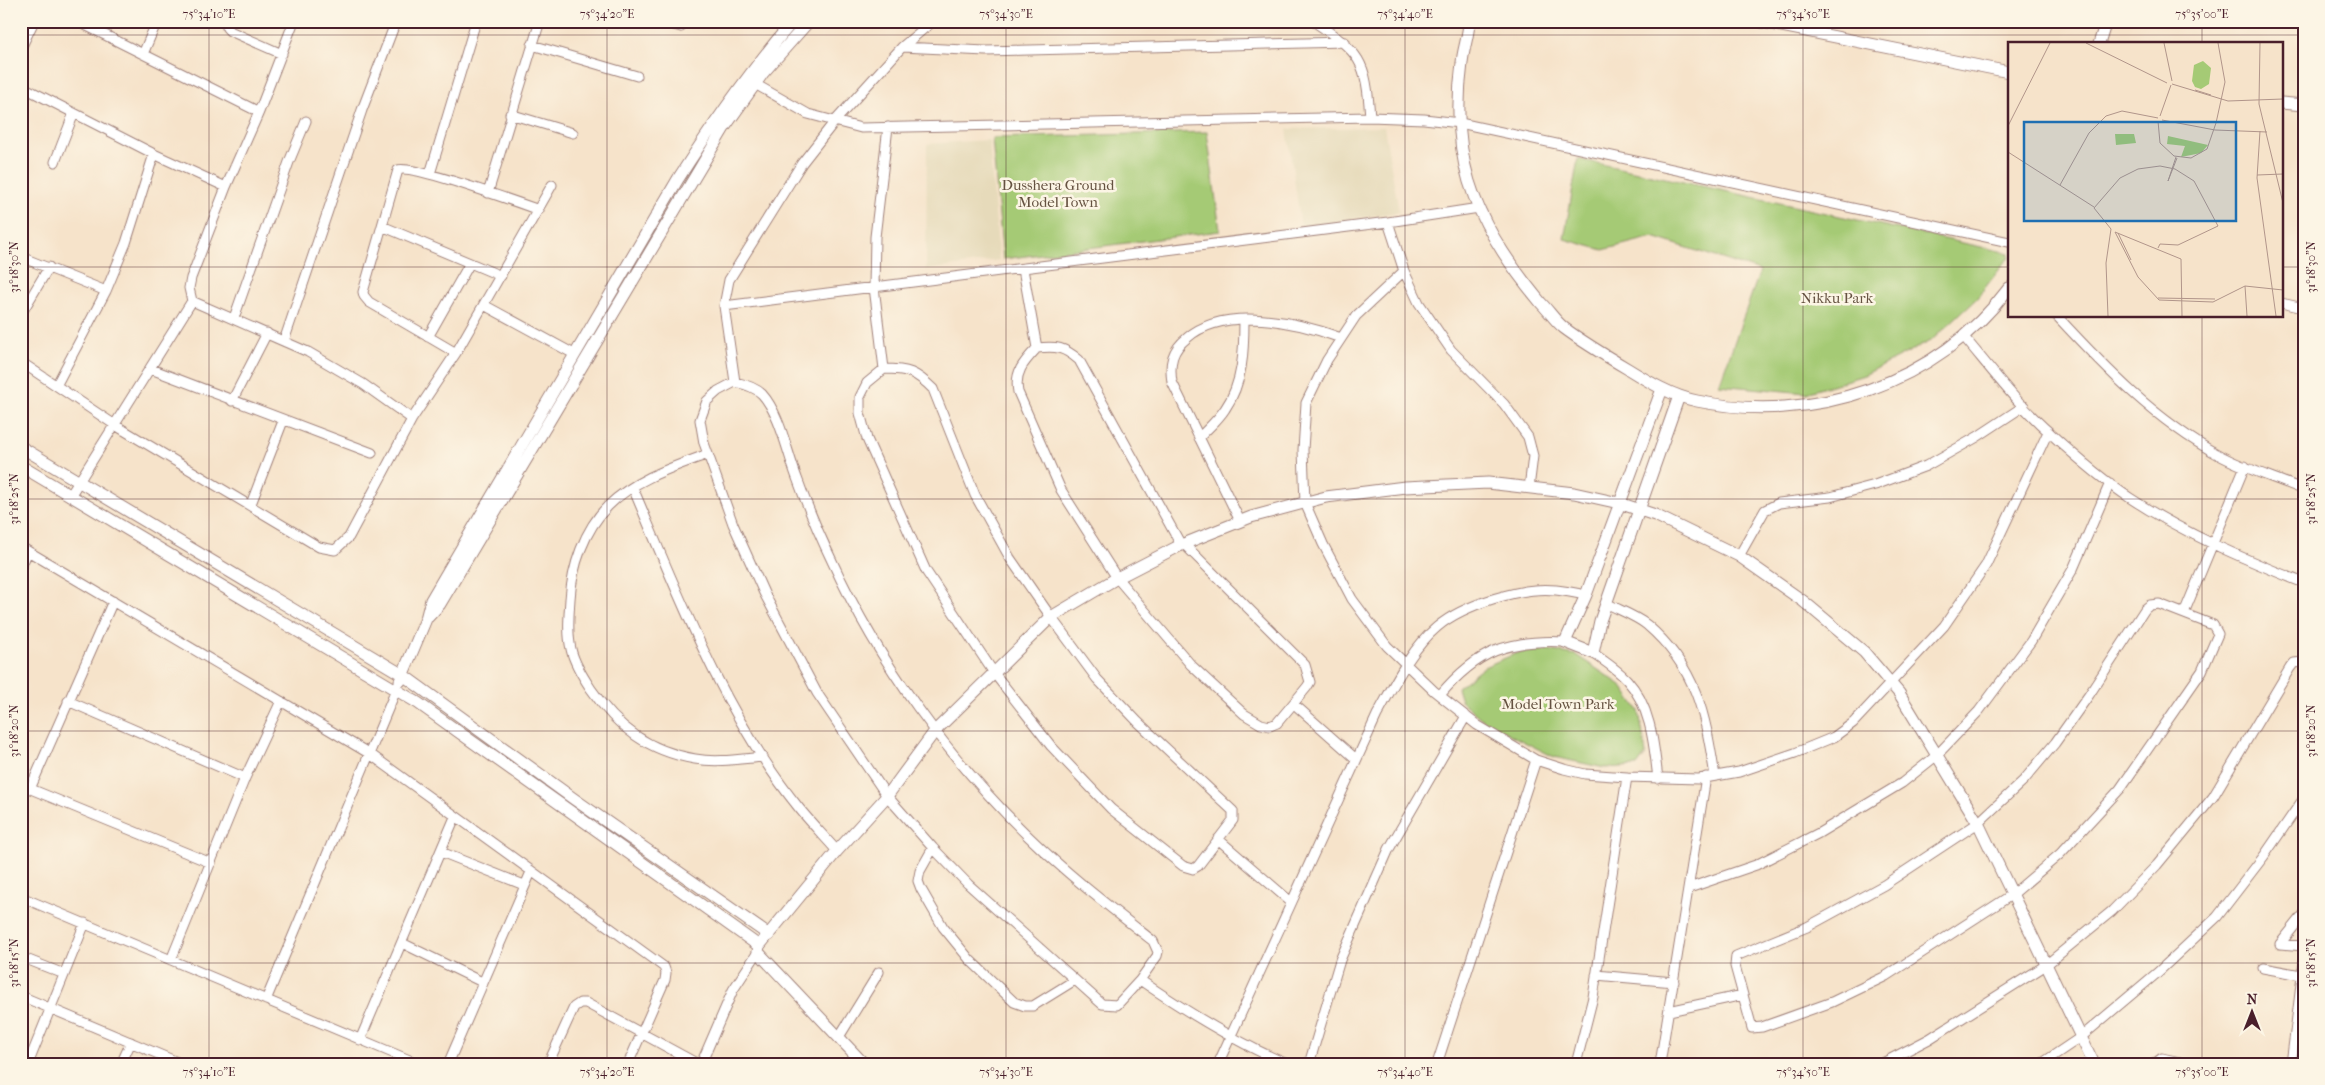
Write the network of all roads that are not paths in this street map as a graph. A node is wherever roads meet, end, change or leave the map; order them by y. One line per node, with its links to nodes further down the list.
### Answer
1 (34, 21): 22 (street)
2 (77, 21): 23 (street)
3 (157, 21): 23 (street)
4 (228, 21): 24 (street)
5 (294, 21): 24 (street)
6 (396, 21): 73 (street)
7 (476, 21): 42 (street)
8 (540, 21): 20 (street)
9 (660, 21): 17 (street)
10 (793, 21): 76 (street)
11 (809, 21): 27 (street)
12 (933, 21): 21 (street)
13 (1313, 21): 18 (street)
14 (1756, 21): 25 (street)
15 (2106, 21): 19 (street)
16 (1471, 24): 37 (street)
17 (681, 27)
18 (1345, 42): 21 (street); 34 (street)
19 (2100, 42)
20 (532, 45): 26 (street); 33 (street)
21 (902, 47): 36 (street)
22 (21, 48)
23 (143, 54): 31 (street)
24 (282, 54): 31 (street)
25 (2008, 72)
26 (637, 76)
27 (755, 84): 36 (street); 119 (street)
28 (21, 86): 32 (street)
29 (2282, 103): 30 (street)
30 (2304, 104)
31 (259, 112): 44 (street)
32 (74, 113): 40 (street); 41 (street)
33 (510, 114): 39 (street); 45 (street)
34 (1370, 117): 37 (street); 38 (street)
35 (306, 121): 66 (street)
36 (835, 121): 38 (street); 63 (street)
37 (1460, 123): 46 (street); 50 (street)
38 (888, 127): 57 (street)
39 (573, 134)
40 (154, 154): 44 (street); 59 (street)
41 (55, 162)
42 (430, 174): 45 (street); 49 (street)
43 (552, 185): 47 (street)
44 (226, 187): 60 (street)
45 (488, 193): 47 (street)
46 (1479, 208): 48 (street); 82 (street)
47 (539, 210): 56 (street)
48 (1388, 222): 54 (street); 55 (street)
49 (382, 226): 52 (street); 70 (street)
50 (2008, 242)
51 (21, 257): 53 (street)
52 (470, 263): 56 (street); 70 (street)
53 (49, 267): 59 (street); 65 (street)
54 (1023, 269): 57 (street); 74 (street)
55 (1404, 271): 72 (street); 99 (street)
56 (501, 276): 62 (street)
57 (874, 287): 63 (street); 79 (street)
58 (2008, 289): 71 (street)
59 (106, 291): 81 (street)
60 (192, 301): 66 (street); 78 (street)
61 (2282, 303): 64 (street)
62 (484, 306): 75 (street); 76 (street)
63 (724, 306): 80 (street)
64 (2304, 308)
65 (21, 314)
66 (234, 318): 69 (street)
67 (2059, 318): 95 (street)
68 (1244, 320): 72 (street); 90 (street); 90 (street)
69 (267, 333): 73 (street); 84 (street)
70 (428, 336): 75 (street)
71 (1964, 337): 83 (street); 85 (street)
72 (1341, 338): 102 (street)
73 (284, 341): 86 (street)
74 (1037, 348): 108 (street); 112 (street)
75 (456, 353): 86 (street)
76 (574, 354): 119 (street)
77 (21, 362): 81 (street)
78 (151, 369): 84 (street); 88 (street)
79 (884, 369): 118 (street); 124 (street)
80 (735, 382): 93 (street); 133 (street)
81 (57, 384): 88 (street)
82 (1662, 389): 83 (street); 103 (street)
83 (1679, 396): 105 (street)
84 (232, 401): 87 (street)
85 (2024, 406): 89 (street); 110 (street)
86 (412, 419): 104 (street)
87 (283, 421): 92 (street); 104 (street)
88 (115, 425): 96 (street); 104 (street)
89 (2048, 432): 97 (street); 126 (street)
90 (1199, 438): 106 (street)
91 (21, 447): 96 (street)
92 (372, 453)
93 (708, 454): 98 (street); 145 (street)
94 (21, 466): 101 (street)
95 (2245, 466): 100 (street); 107 (street)
96 (79, 481): 101 (street); 125 (street)
97 (2110, 483): 107 (street); 135 (street)
98 (633, 488): 136 (street); 136 (street)
99 (1528, 488): 102 (street); 103 (street)
100 (2304, 490)
101 (70, 496): 127 (street)
102 (1305, 503): 106 (street); 123 (street)
103 (1619, 503): 105 (street); 114 (street)
104 (250, 504)
105 (1639, 510): 110 (street); 116 (street)
106 (1240, 522): 108 (street)
107 (2214, 544): 113 (street); 117 (street)
108 (1183, 545): 112 (street); 131 (street)
109 (25, 549): 111 (street); 115 (street)
110 (1738, 556): 126 (street)
111 (21, 568)
112 (1117, 578): 118 (street); 131 (street)
113 (2304, 582)
114 (1586, 595): 120 (street); 123 (street)
115 (113, 601): 129 (street); 130 (street)
116 (1606, 603): 121 (street); 139 (street)
117 (2184, 613): 148 (street); 157 (street)
118 (1051, 617): 124 (street); 149 (street)
119 (426, 619): 125 (street)
120 (1565, 642): 121 (street); 128 (street)
121 (1593, 653): 143 (street)
122 (2304, 662): 169 (street)
123 (1406, 664): 128 (street); 137 (street)
124 (994, 673): 133 (street); 149 (street)
125 (403, 675): 127 (street); 162 (street)
126 (1891, 684): 135 (street); 139 (street)
127 (396, 690): 134 (street); 165 (street)
128 (1440, 695): 132 (street)
129 (281, 701): 134 (street); 142 (street)
130 (68, 702): 142 (street); 144 (street)
131 (1294, 704): 137 (street)
132 (1466, 716): 138 (street); 203 (street)
133 (935, 731): 145 (street); 176 (street)
134 (370, 754): 147 (street); 181 (street)
135 (1936, 756): 148 (street); 156 (street)
136 (763, 757): 151 (street)
137 (1356, 760): 159 (street)
138 (1536, 760): 140 (street); 204 (street)
139 (1715, 776): 141 (street)
140 (1627, 777): 143 (street); 173 (street)
141 (1706, 777): 143 (street); 156 (street)
142 (245, 778): 153 (street)
143 (1658, 779)
144 (26, 787): 153 (street)
145 (887, 796): 150 (street); 151 (street)
146 (2304, 798): 187 (street)
147 (455, 817): 152 (street); 154 (street)
148 (1978, 823): 157 (street); 179 (street)
149 (1218, 839): 159 (street)
150 (933, 848): 175 (street); 175 (street)
151 (837, 851): 162 (street)
152 (440, 852): 155 (street); 163 (street)
153 (211, 863): 167 (street)
154 (531, 872): 155 (street); 184 (street)
155 (524, 885): 177 (street)
156 (1689, 888): 178 (street)
157 (2013, 894): 169 (street); 179 (street)
158 (21, 896): 161 (street)
159 (1291, 902): 185 (street)
160 (2304, 914): 164 (street)
161 (85, 923): 167 (street); 172 (street)
162 (769, 935): 165 (street)
163 (402, 943): 177 (street); 188 (street)
164 (2304, 946)
165 (758, 949): 186 (street); 199 (street)
166 (21, 957): 172 (street)
167 (171, 960): 181 (street)
168 (2304, 962): 174 (street)
169 (2046, 965): 187 (street); 207 (street)
170 (2263, 968): 174 (street)
171 (879, 972): 186 (street)
172 (64, 974): 182 (street)
173 (1596, 975): 178 (street); 205 (street)
174 (2301, 975): 212 (street)
175 (1075, 980): 176 (street)
176 (1140, 980): 185 (street)
177 (482, 982): 195 (street)
178 (1674, 982): 183 (street)
179 (1743, 995): 183 (street)
180 (21, 996): 182 (street)
181 (266, 1000): 188 (street)
182 (51, 1008): 189 (street); 191 (street)
183 (1669, 1011): 206 (street)
184 (641, 1033): 190 (street); 196 (street); 197 (street)
185 (1231, 1036): 201 (street); 202 (street)
186 (839, 1037): 200 (street)
187 (2081, 1037): 208 (street); 209 (street)
188 (360, 1040): 194 (street)
189 (131, 1042): 192 (street); 193 (street)
190 (679, 1054): 198 (street); 199 (street)
191 (28, 1064)
192 (121, 1064)
193 (182, 1064)
194 (419, 1064)
195 (448, 1064)
196 (548, 1064)
197 (628, 1064)
198 (675, 1064)
199 (699, 1064)
200 (864, 1064)
201 (1218, 1064)
202 (1288, 1064)
203 (1309, 1064)
204 (1437, 1064)
205 (1576, 1064)
206 (1660, 1064)
207 (1881, 1064)
208 (2041, 1064)
209 (2094, 1064)
210 (2154, 1064): 211 (street)
211 (2189, 1064)
212 (2291, 1064)

